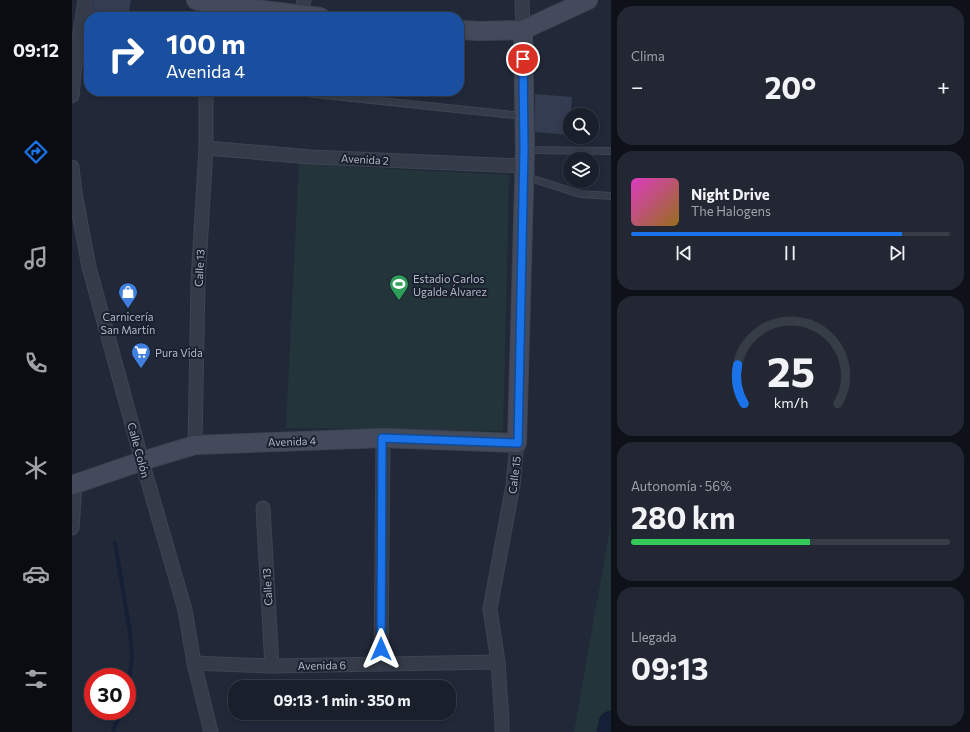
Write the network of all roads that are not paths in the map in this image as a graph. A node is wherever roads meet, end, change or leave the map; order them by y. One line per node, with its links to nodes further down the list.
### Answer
1 (85, 0): 9 (street)
2 (522, 0): 8 (street, Calle 15)
3 (588, 0): 8 (street)
4 (202, 7): 5 (street)
5 (302, 7): 6 (street)
6 (311, 12)
7 (464, 30): 8 (street)
8 (523, 30): 12 (street, Calle 15)
9 (72, 96)
10 (206, 96): 13 (street, Calle 13)
11 (334, 96): 12 (lane)
12 (524, 116): 15 (street, Calle 15)
13 (206, 148): 15 (street, Avenida 2); 20 (street, Calle 13)
14 (611, 151): 15 (lane)
15 (524, 164): 17 (lane); 19 (street, Calle 15)
16 (72, 167): 21 (street, Calle Colón)
17 (611, 196)
18 (382, 438): 19 (street, Avenida 4); 20 (street, Avenida 4); 27 (street)
19 (518, 443): 25 (street, Calle 15)
20 (195, 445): 21 (street, Avenida 4)
21 (142, 461): 22 (street, Avenida 4); 26 (street, Calle Colón)
22 (73, 484): 24 (street)
23 (263, 508): 28 (street, Calle 13)
24 (72, 528)
25 (498, 662): 27 (street, Avenida 6); 30 (street, Calle 15)
26 (194, 663): 28 (street, Avenida 6); 29 (street, Calle Colón)
27 (381, 664): 28 (street, Avenida 6)
28 (272, 666)
29 (211, 732)
30 (502, 732)

